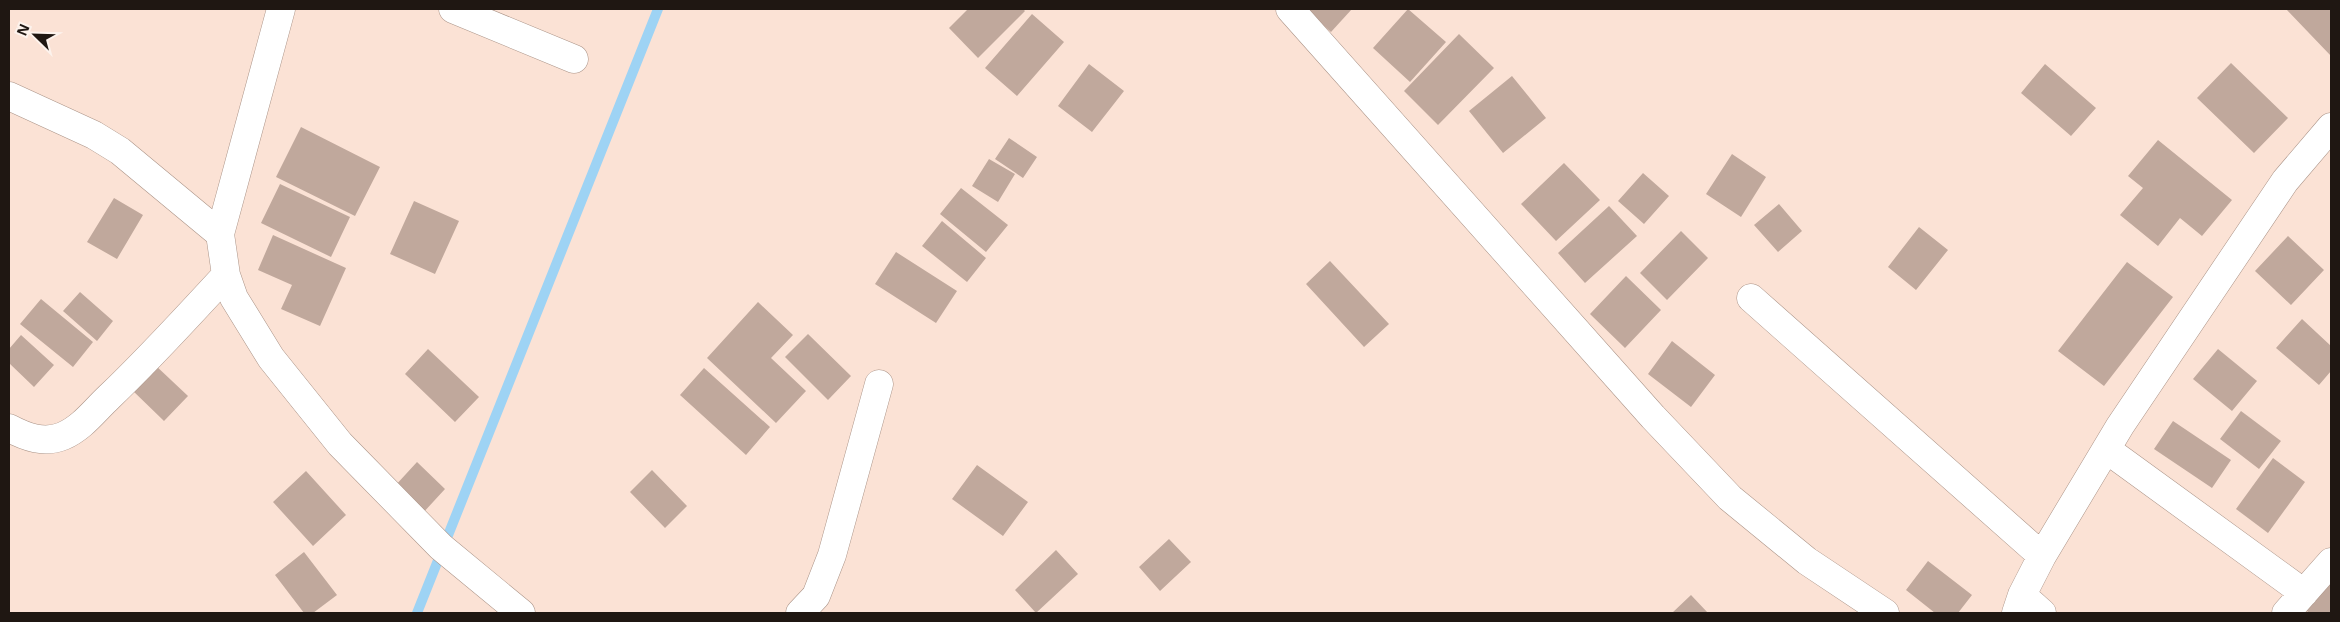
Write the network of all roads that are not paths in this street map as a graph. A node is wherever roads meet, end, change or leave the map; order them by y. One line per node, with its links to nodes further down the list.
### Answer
1 (281, 9): 7 (street)
2 (453, 9): 4 (street)
3 (1290, 9): 19 (street)
4 (574, 60)
5 (9, 96): 7 (street)
6 (2331, 127): 12 (street)
7 (220, 234): 8 (street)
8 (226, 276): 11 (street); 17 (street)
9 (1751, 298): 13 (street)
10 (879, 384): 18 (street)
11 (9, 428)
12 (2106, 449): 13 (street); 15 (street)
13 (2042, 556): 16 (street)
14 (2331, 562): 15 (street)
15 (2304, 593): 21 (street)
16 (2019, 604): 20 (street)
17 (522, 613)
18 (800, 613)
19 (1885, 613)
20 (2042, 613)
21 (2286, 613)

